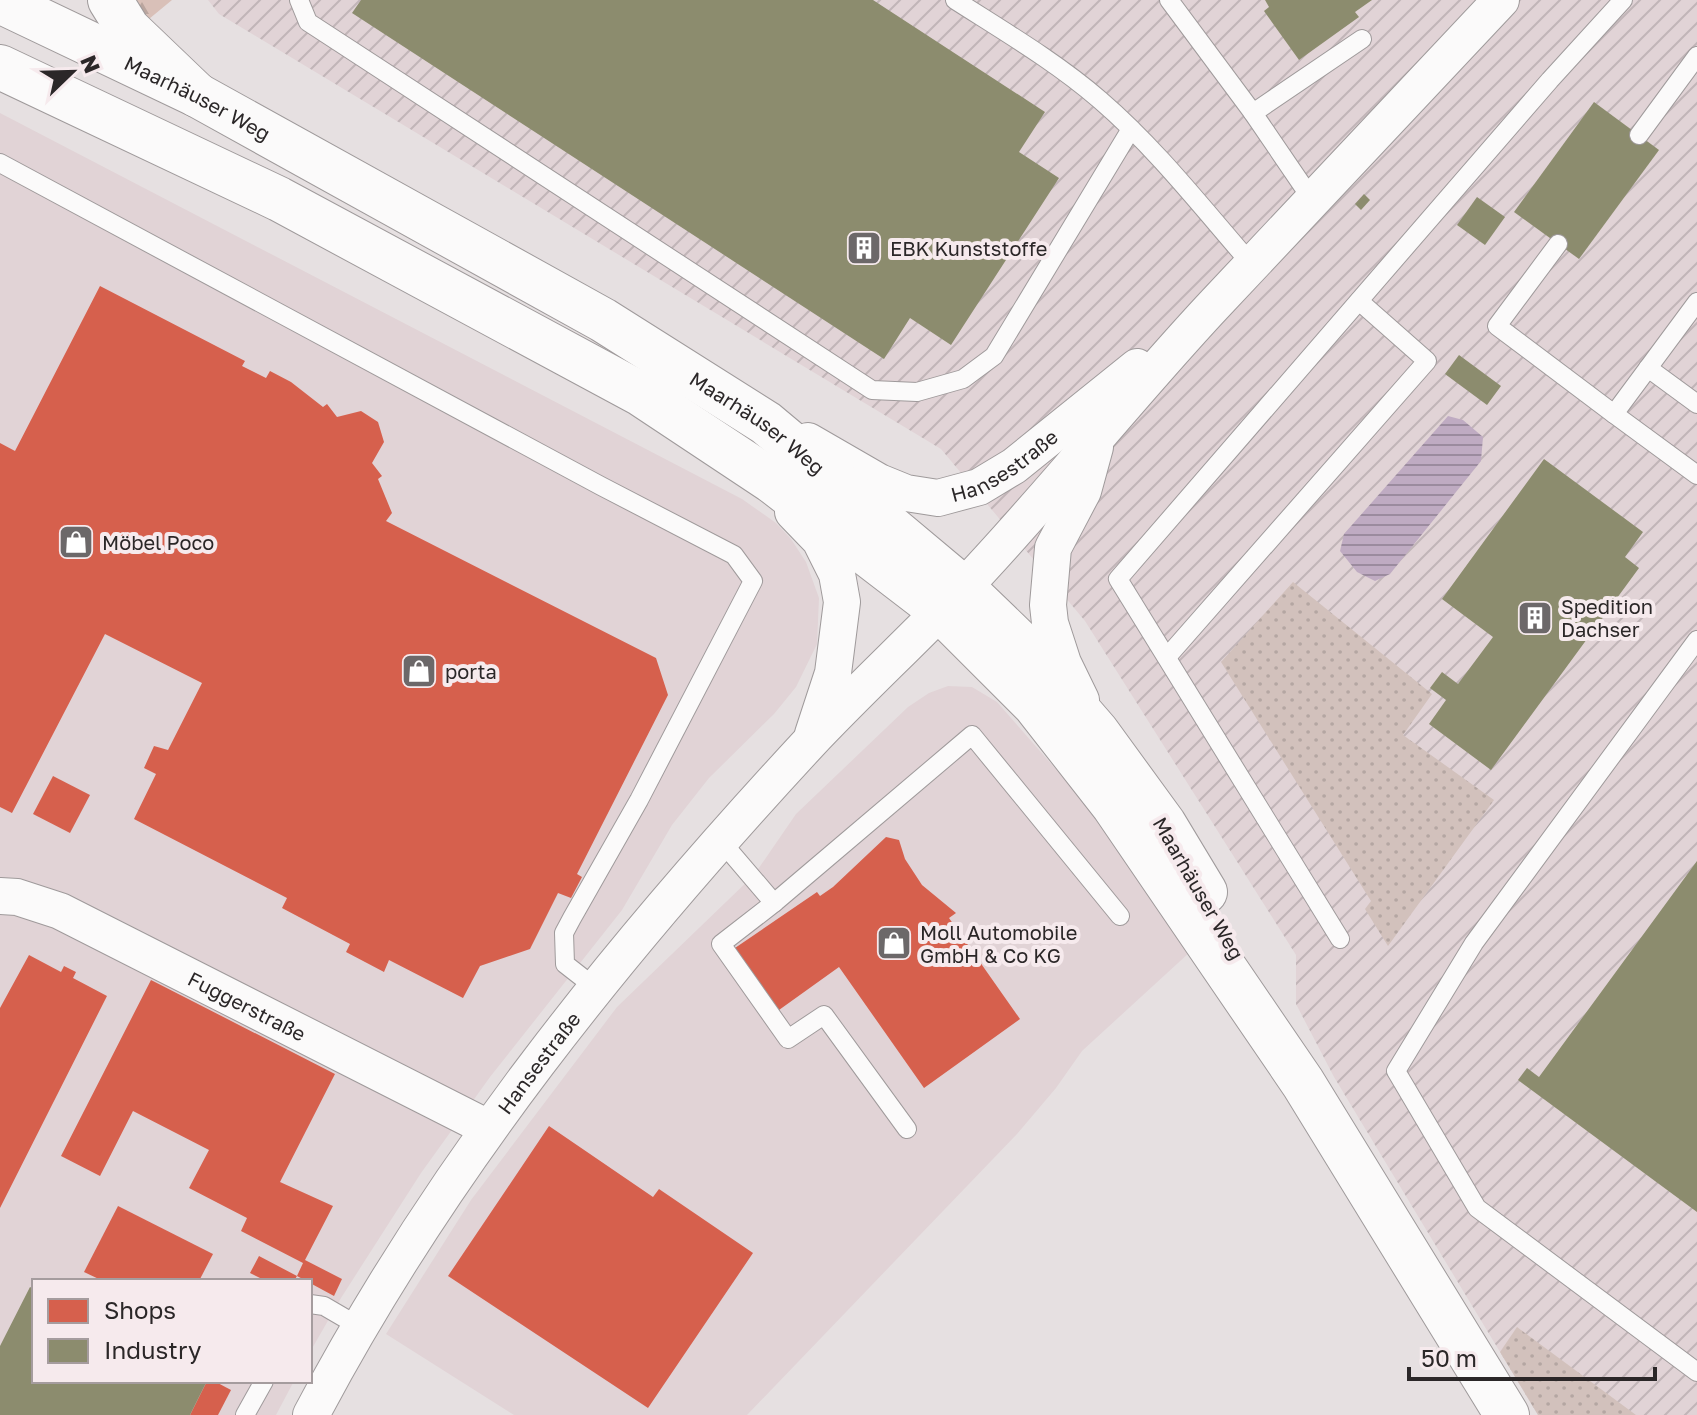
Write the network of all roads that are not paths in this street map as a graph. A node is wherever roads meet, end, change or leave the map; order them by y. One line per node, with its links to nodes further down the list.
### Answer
1 (110, 0): 11 (main road)
2 (299, 0): 13 (lane)
3 (955, 0): 13 (lane)
4 (1169, 0): 12 (lane)
5 (1501, 0): 16 (street, Hansestraße)
6 (1623, 0): 19 (lane)
7 (0, 1): 11 (main road, Maarhäuser Weg)
8 (1362, 39): 12 (lane)
9 (1697, 56): 14 (lane)
10 (0, 67): 28 (main road, Maarhäuser Weg)
11 (197, 95): 25 (main road, Maarhäuser Weg)
12 (1253, 113): 16 (lane)
13 (1131, 129): 18 (lane)
14 (1639, 135)
15 (0, 163): 39 (lane)
16 (1313, 201): 18 (street, Hansestraße)
17 (1558, 244): 24 (lane)
18 (1253, 266): 21 (street, Hansestraße)
19 (1359, 301): 31 (lane); 31 (lane)
20 (1697, 302): 22 (lane)
21 (1213, 306): 25 (street, Hansestraße); 26 (street, Hansestraße)
22 (1648, 368): 23 (lane); 24 (lane)
23 (1697, 404)
24 (1614, 414): 27 (lane)
25 (766, 423): 29 (main road, Maarhäuser Weg)
26 (1097, 437): 29 (street, Hansestraße); 32 (street, Hansestraße)
27 (1697, 475)
28 (772, 481): 29 (main road, Maarhäuser Weg); 33 (street, Hansestraße)
29 (952, 599): 32 (main road, Maarhäuser Weg); 33 (street, Hansestraße); 40 (main road, Maarhäuser Weg)
30 (1697, 640): 45 (lane)
31 (1167, 657): 38 (lane)
32 (1097, 732): 40 (main road, Maarhäuser Weg)
33 (811, 741): 34 (street, Hansestraße)
34 (721, 841): 36 (lane); 39 (street, Hansestraße)
35 (0, 896): 41 (street, Fuggerstraße)
36 (774, 903): 37 (lane); 42 (lane)
37 (1120, 916)
38 (1340, 939)
39 (597, 989): 41 (street, Hansestraße)
40 (1303, 1083): 49 (main road, Maarhäuser Weg)
41 (488, 1128): 44 (street, Hansestraße)
42 (907, 1129)
43 (312, 1304): 44 (lane)
44 (360, 1327): 48 (street, Hansestraße)
45 (1697, 1372)
46 (263, 1383): 47 (lane)
47 (245, 1415)
48 (311, 1415)
49 (1507, 1415)

